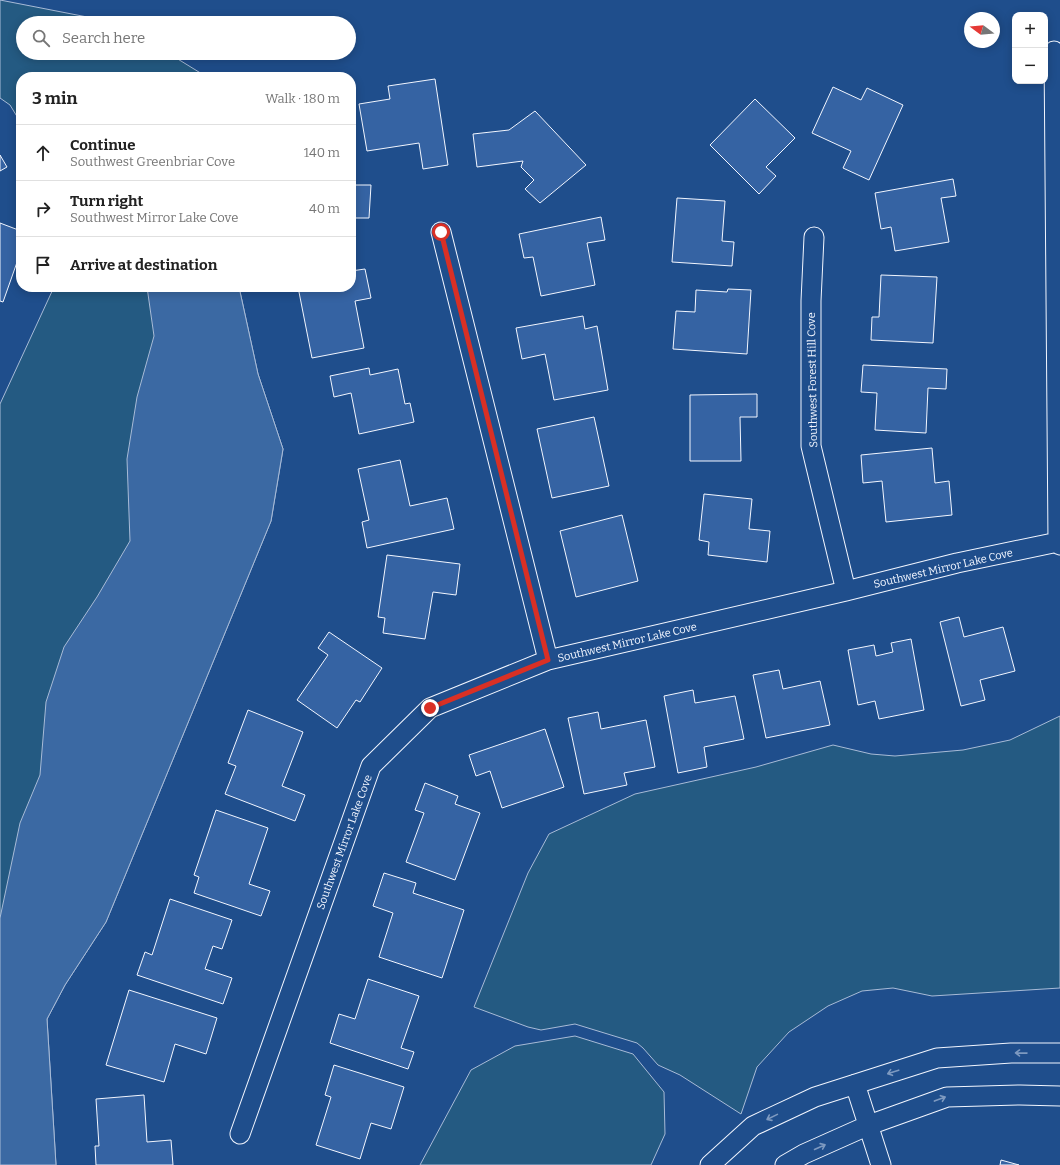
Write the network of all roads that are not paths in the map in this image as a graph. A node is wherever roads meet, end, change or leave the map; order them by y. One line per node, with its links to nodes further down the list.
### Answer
1 (1054, 51): 4 (street)
2 (441, 232): 6 (street)
3 (814, 237): 5 (street, Southwest Forest Hill Cove)
4 (1059, 543): 5 (street, Southwest Mirror Lake Cove)
5 (846, 592): 6 (street, Southwest Mirror Lake Cove)
6 (548, 660): 11 (street, Southwest Mirror Lake Cove)
7 (1060, 1053): 8 (street, one-way to 8)
8 (855, 1084): 10 (street); 12 (street, one-way to 12)
9 (1060, 1096): 10 (street, one-way to 9)
10 (869, 1125): 13 (street, one-way to 10); 14 (street)
11 (240, 1134)
12 (710, 1165)
13 (785, 1165)
14 (881, 1165)

